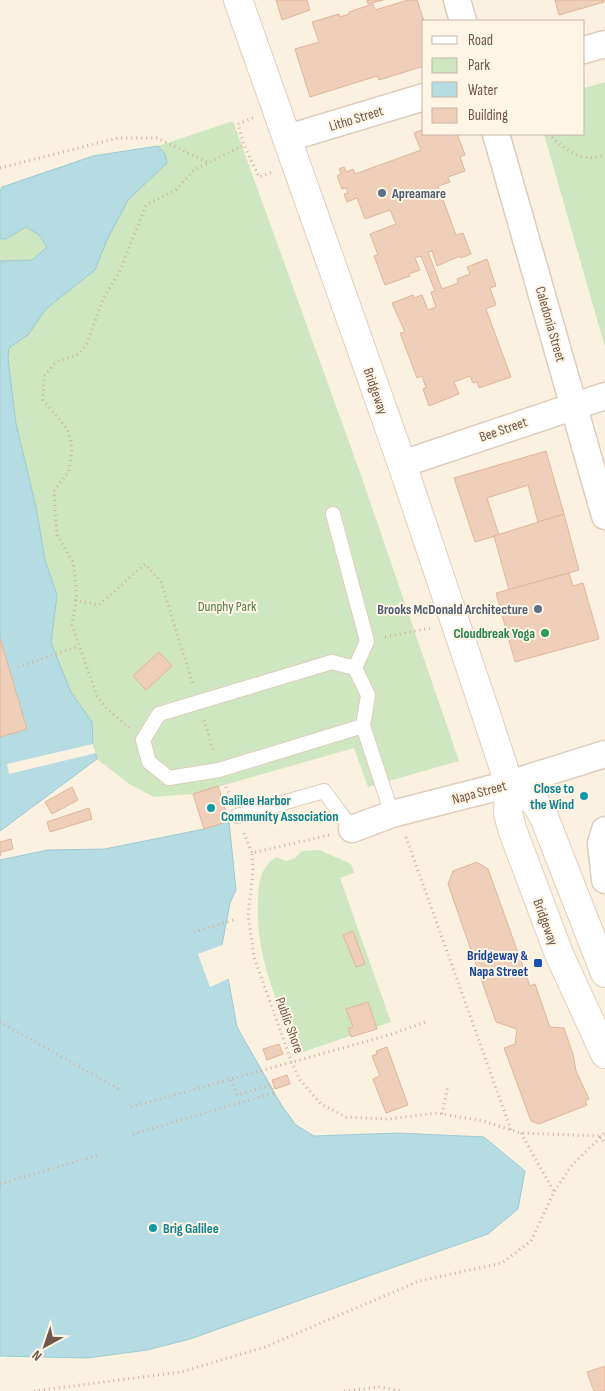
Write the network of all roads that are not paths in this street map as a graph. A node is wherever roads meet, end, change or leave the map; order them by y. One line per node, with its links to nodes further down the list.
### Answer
1 (238, 0): 8 (main road, Bridgeway)
2 (457, 0): 3 (street)
3 (463, 20)
4 (605, 44): 5 (street)
5 (585, 50)
6 (422, 98): 8 (street, Litho Street)
7 (496, 135): 10 (street, Caledonia Street)
8 (288, 138): 11 (main road, Bridgeway)
9 (605, 396): 10 (street, Bee Street)
10 (575, 405): 11 (street, Bee Street); 13 (street, Caledonia Street)
11 (402, 464): 17 (main road, Bridgeway)
12 (333, 514): 14 (lane)
13 (605, 516)
14 (354, 668): 15 (lane); 15 (lane)
15 (363, 726): 18 (lane)
16 (605, 754): 17 (street, Napa Street)
17 (508, 784): 18 (street, Napa Street); 23 (main road); 24 (main road, Bridgeway)
18 (394, 814): 20 (street, Napa Street)
19 (237, 816): 20 (lane)
20 (352, 829)
21 (605, 830): 22 (street)
22 (605, 880)
23 (605, 973)
24 (605, 1054)

